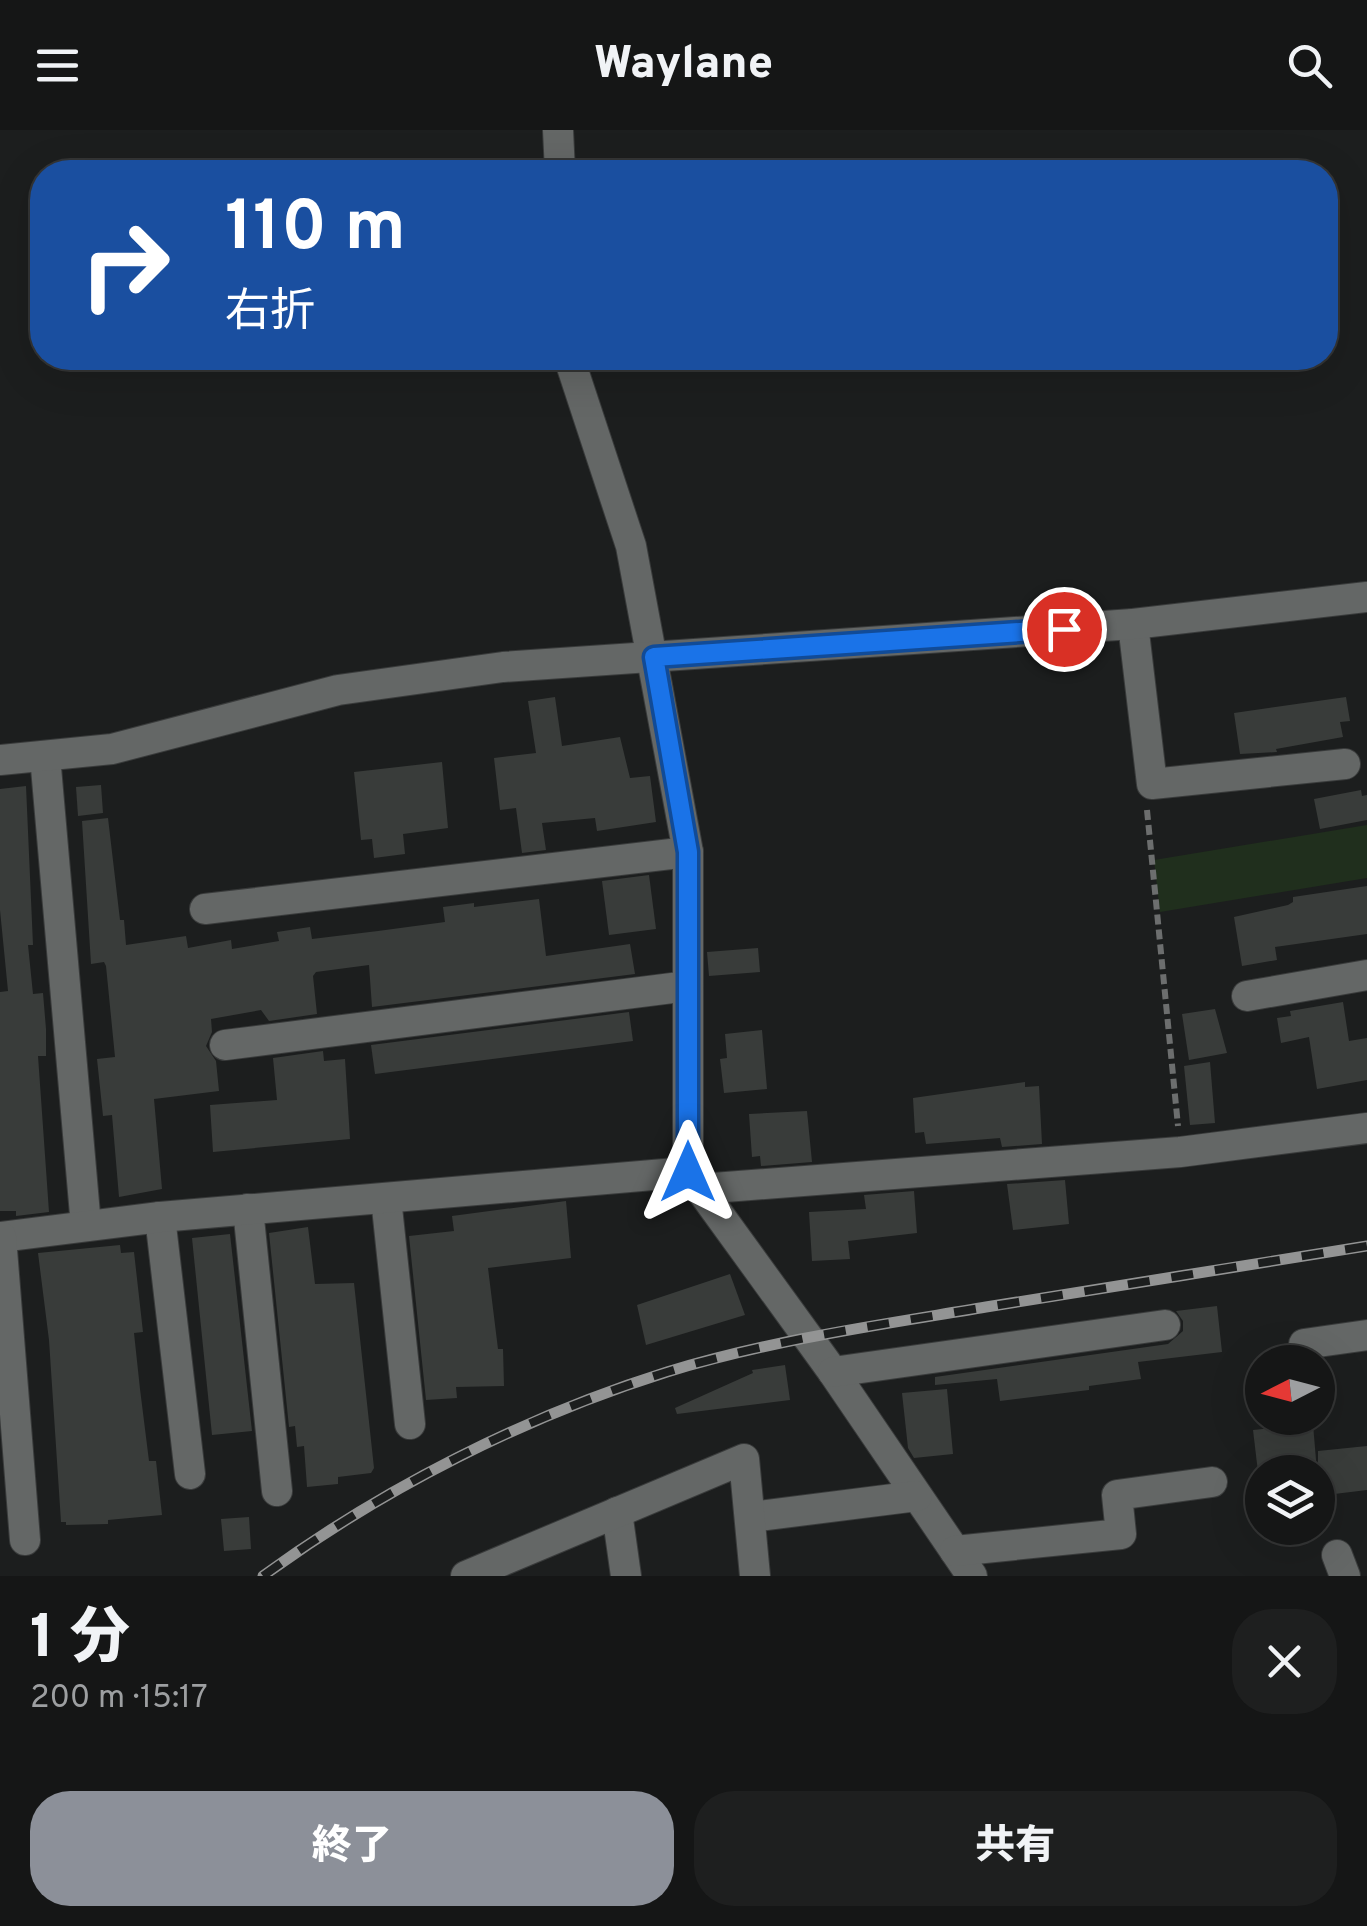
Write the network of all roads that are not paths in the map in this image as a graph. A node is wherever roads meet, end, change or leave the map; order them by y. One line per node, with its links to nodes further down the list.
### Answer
1 (558, 130): 2 (street)
2 (559, 160)
3 (573, 370): 6 (street)
4 (1367, 597): 5 (street)
5 (1133, 624): 6 (street); 9 (street)
6 (654, 657): 7 (street); 10 (street)
7 (45, 756): 8 (street); 21 (street)
8 (0, 760)
9 (1345, 764)
10 (688, 852): 11 (street); 13 (street)
11 (205, 909)
12 (1367, 975): 14 (street)
13 (688, 986): 15 (street); 17 (street)
14 (1247, 996)
15 (224, 1045)
16 (1367, 1128): 17 (street)
17 (694, 1180): 18 (street); 26 (street)
18 (386, 1198): 19 (street); 27 (street)
19 (248, 1209): 20 (street); 30 (street)
20 (160, 1217): 21 (street); 28 (street)
21 (86, 1226): 22 (street)
22 (1, 1237): 34 (street)
23 (1165, 1325): 26 (street)
24 (1367, 1335): 25 (street)
25 (1304, 1344)
26 (833, 1372): 31 (street)
27 (410, 1424)
28 (190, 1474)
29 (1212, 1482): 35 (street)
30 (277, 1491)
31 (918, 1496): 33 (street); 35 (street)
32 (617, 1512): 33 (street); 36 (street); 38 (street)
33 (751, 1517): 39 (street)
34 (25, 1540)
35 (963, 1564)
36 (501, 1569): 37 (street)
37 (466, 1576)
38 (626, 1576)
39 (755, 1576)

